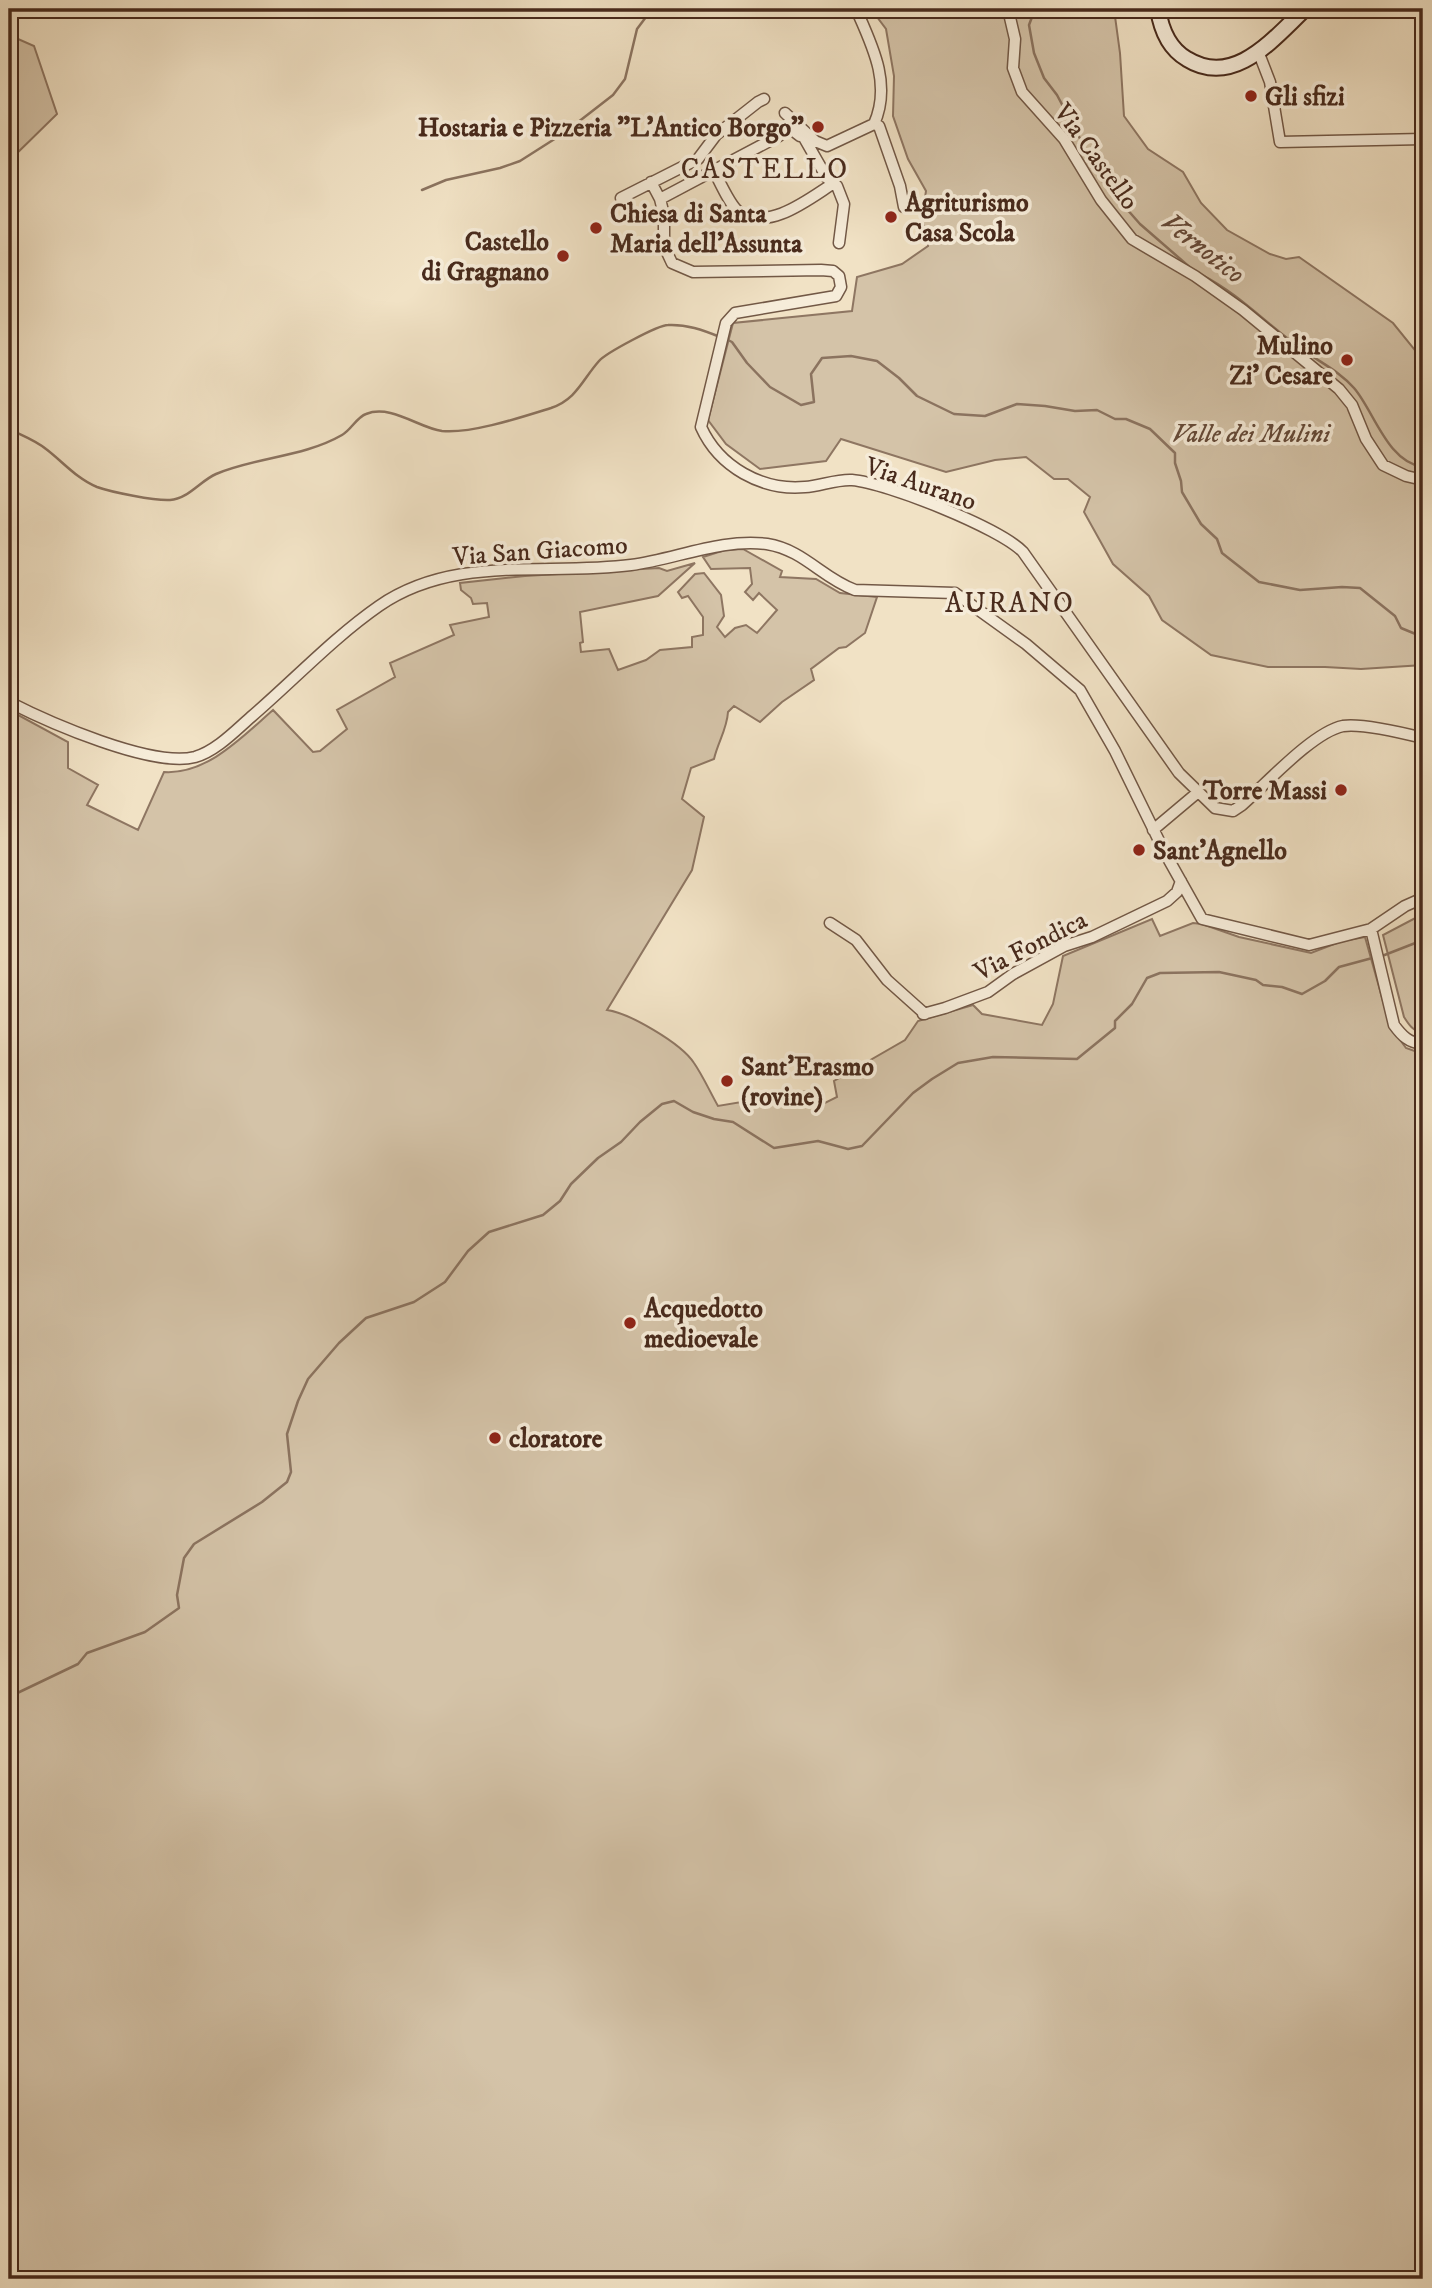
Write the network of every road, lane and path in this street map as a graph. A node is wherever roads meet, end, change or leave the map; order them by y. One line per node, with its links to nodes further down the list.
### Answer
1 (856, 9): 8 (street)
2 (1008, 9): 18 (street, Via Castello)
3 (1158, 9): 5 (main road)
4 (1305, 9): 5 (main road)
5 (1258, 51): 10 (street)
6 (764, 99): 12 (street)
7 (785, 113): 9 (street)
8 (874, 124): 9 (street); 16 (street)
9 (807, 137): 11 (street); 13 (street)
10 (1423, 139)
11 (713, 169): 13 (street); 15 (street)
12 (652, 181): 14 (street); 15 (street)
13 (834, 183): 17 (street)
14 (621, 198)
15 (660, 199): 21 (street, Via Aurano)
16 (904, 207)
17 (839, 243)
18 (1423, 480)
19 (9, 702): 22 (street, Via San Giacomo)
20 (1423, 738): 21 (street, Via Aurano)
21 (1197, 793): 22 (street)
22 (1153, 830): 23 (street)
23 (1181, 881): 25 (street, Via Fondica); 26 (street)
24 (1423, 898): 26 (street)
25 (830, 923)
26 (1371, 929): 27 (street)
27 (1423, 1044)

